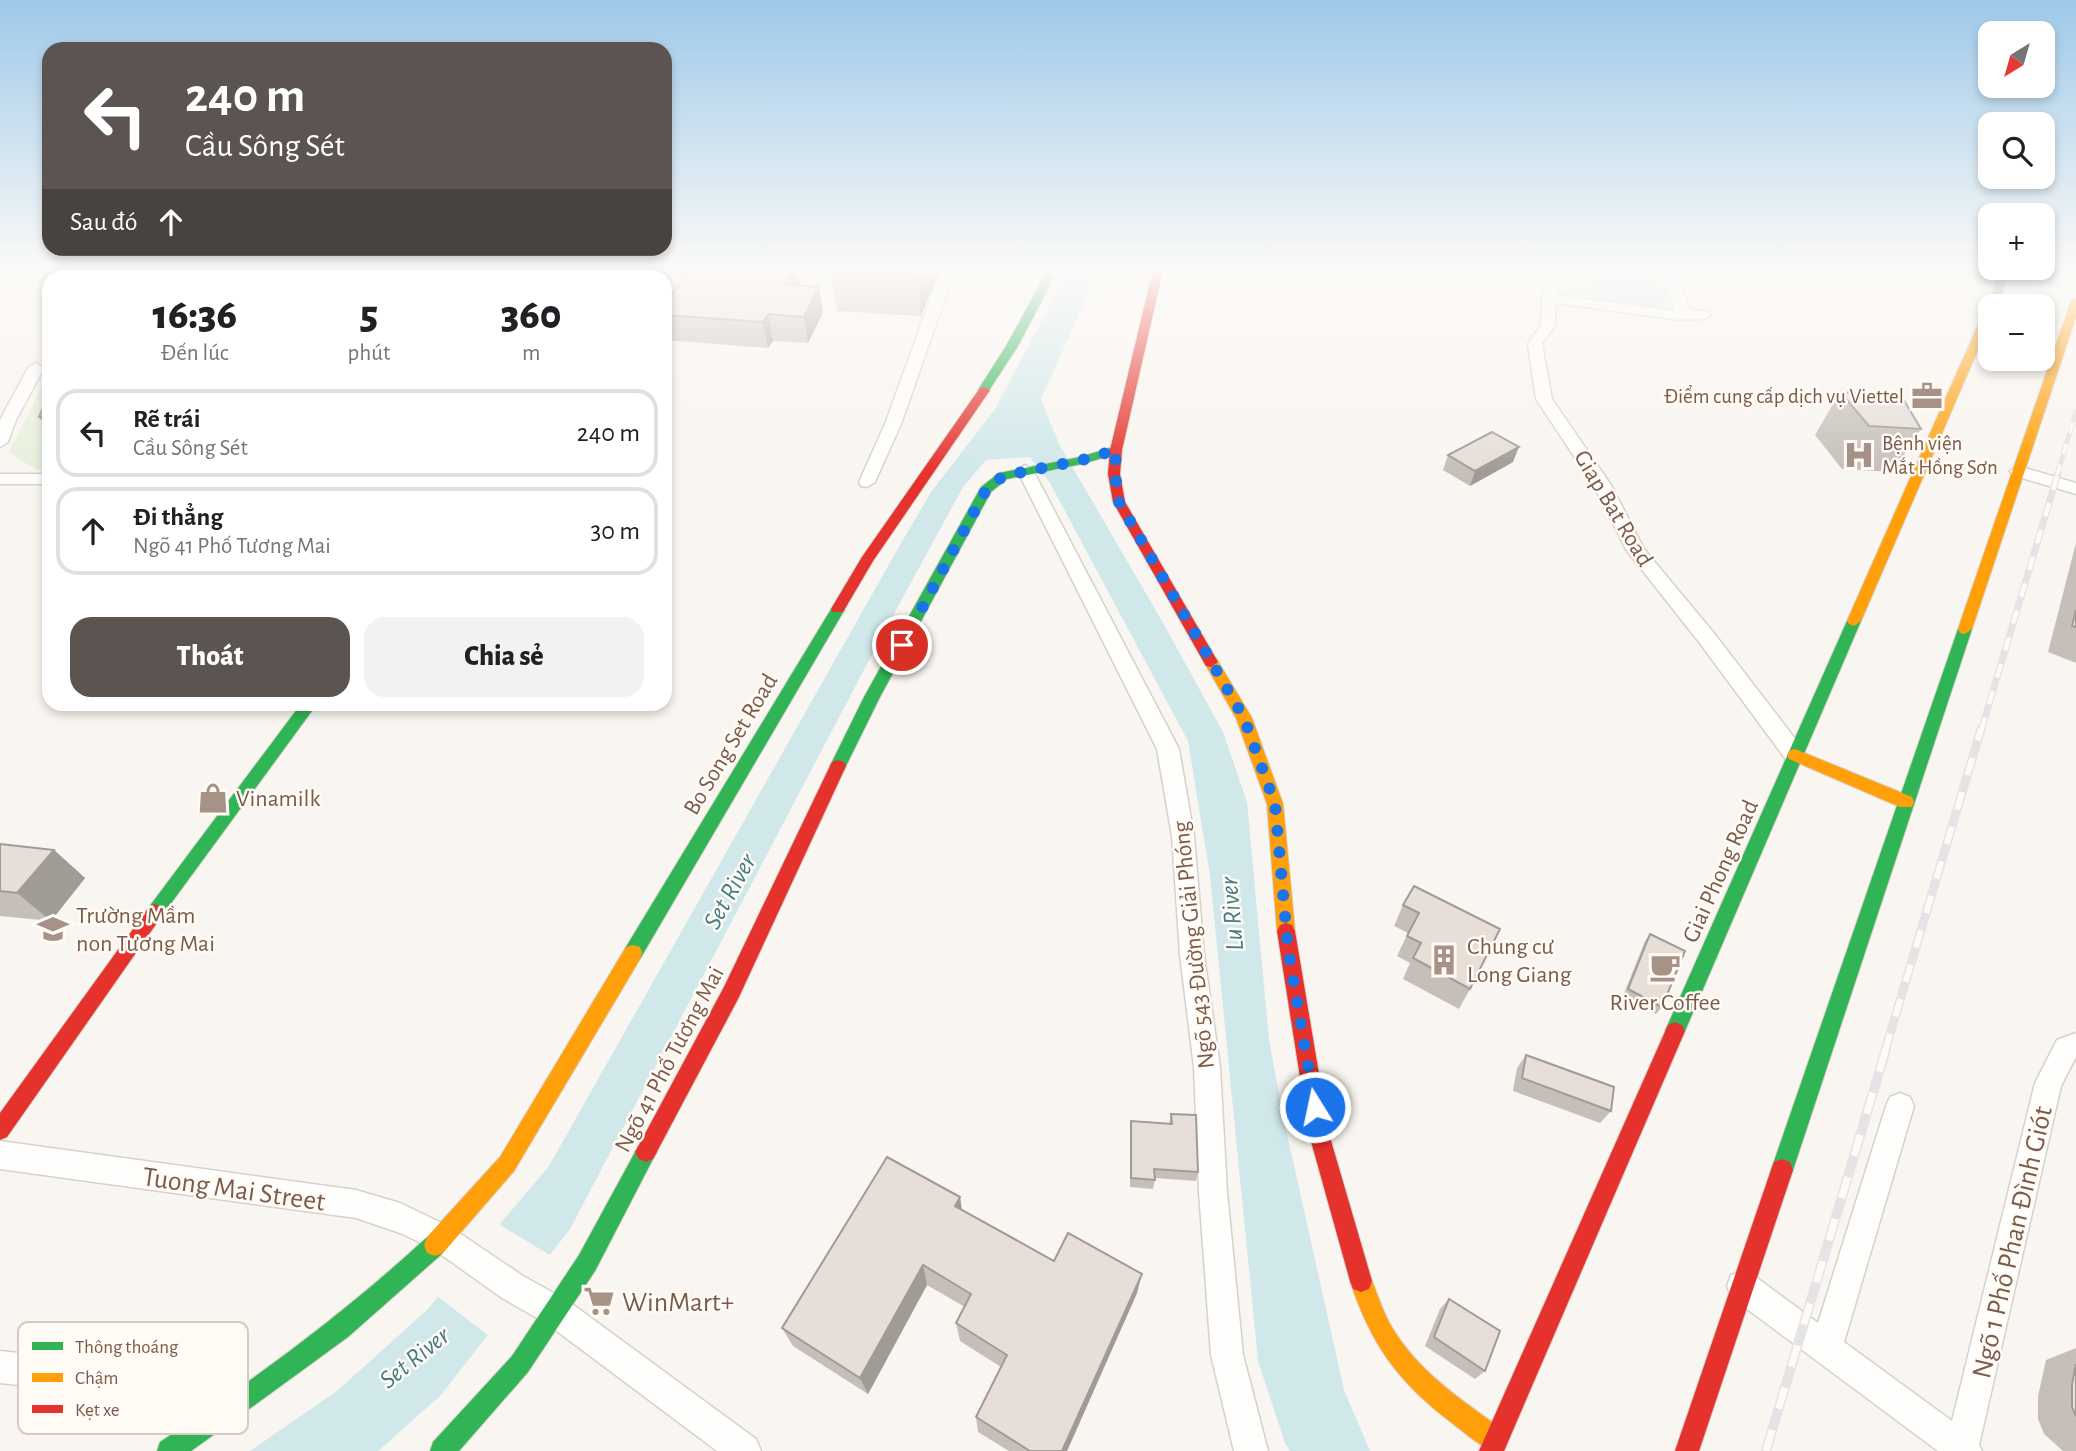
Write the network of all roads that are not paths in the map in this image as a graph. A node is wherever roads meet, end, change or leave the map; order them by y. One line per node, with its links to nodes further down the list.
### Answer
1 (924, 338): 14 (street)
2 (1017, 338): 23 (street, Bo Song Set Road)
3 (1142, 338): 9 (street)
4 (1539, 338): 17 (street, Giap Bat Road)
5 (1977, 338): 17 (street, Giai Phong Road)
6 (2068, 338): 11 (street)
7 (36, 368): 8 (street)
8 (0, 442)
9 (1116, 450): 10 (street, Ngõ 41 Phố Tương Mai); 31 (street)
10 (1025, 470): 25 (street, Ngõ 41 Phố Tương Mai); 36 (street, Ngõ 543 Đường Giải Phóng)
11 (2018, 471): 15 (street); 18 (street)
12 (0, 479): 13 (street)
13 (42, 479)
14 (867, 482)
15 (2076, 489)
16 (304, 711): 21 (street)
17 (1795, 755): 18 (street); 31 (street, Giai Phong Road)
18 (1906, 802): 24 (street)
19 (2076, 1045): 32 (street, Ngõ 1 Phố Phan Đình Giót)
20 (1900, 1106): 26 (street)
21 (0, 1130)
22 (0, 1154): 23 (street, Tuong Mai Street)
23 (450, 1245): 25 (street, Tuong Mai Street); 29 (street, Bo Song Set Road)
24 (1742, 1286): 26 (street); 37 (street)
25 (545, 1306): 34 (street, Ngõ 41 Phố Tương Mai); 35 (street)
26 (1826, 1348): 32 (street)
27 (0, 1367): 28 (street)
28 (18, 1369)
29 (248, 1398)
30 (194, 1434): 33 (street, Bo Song Set Road)
31 (1494, 1446)
32 (1964, 1450)
33 (169, 1451)
34 (442, 1451)
35 (744, 1451)
36 (1251, 1451)
37 (1687, 1451)

